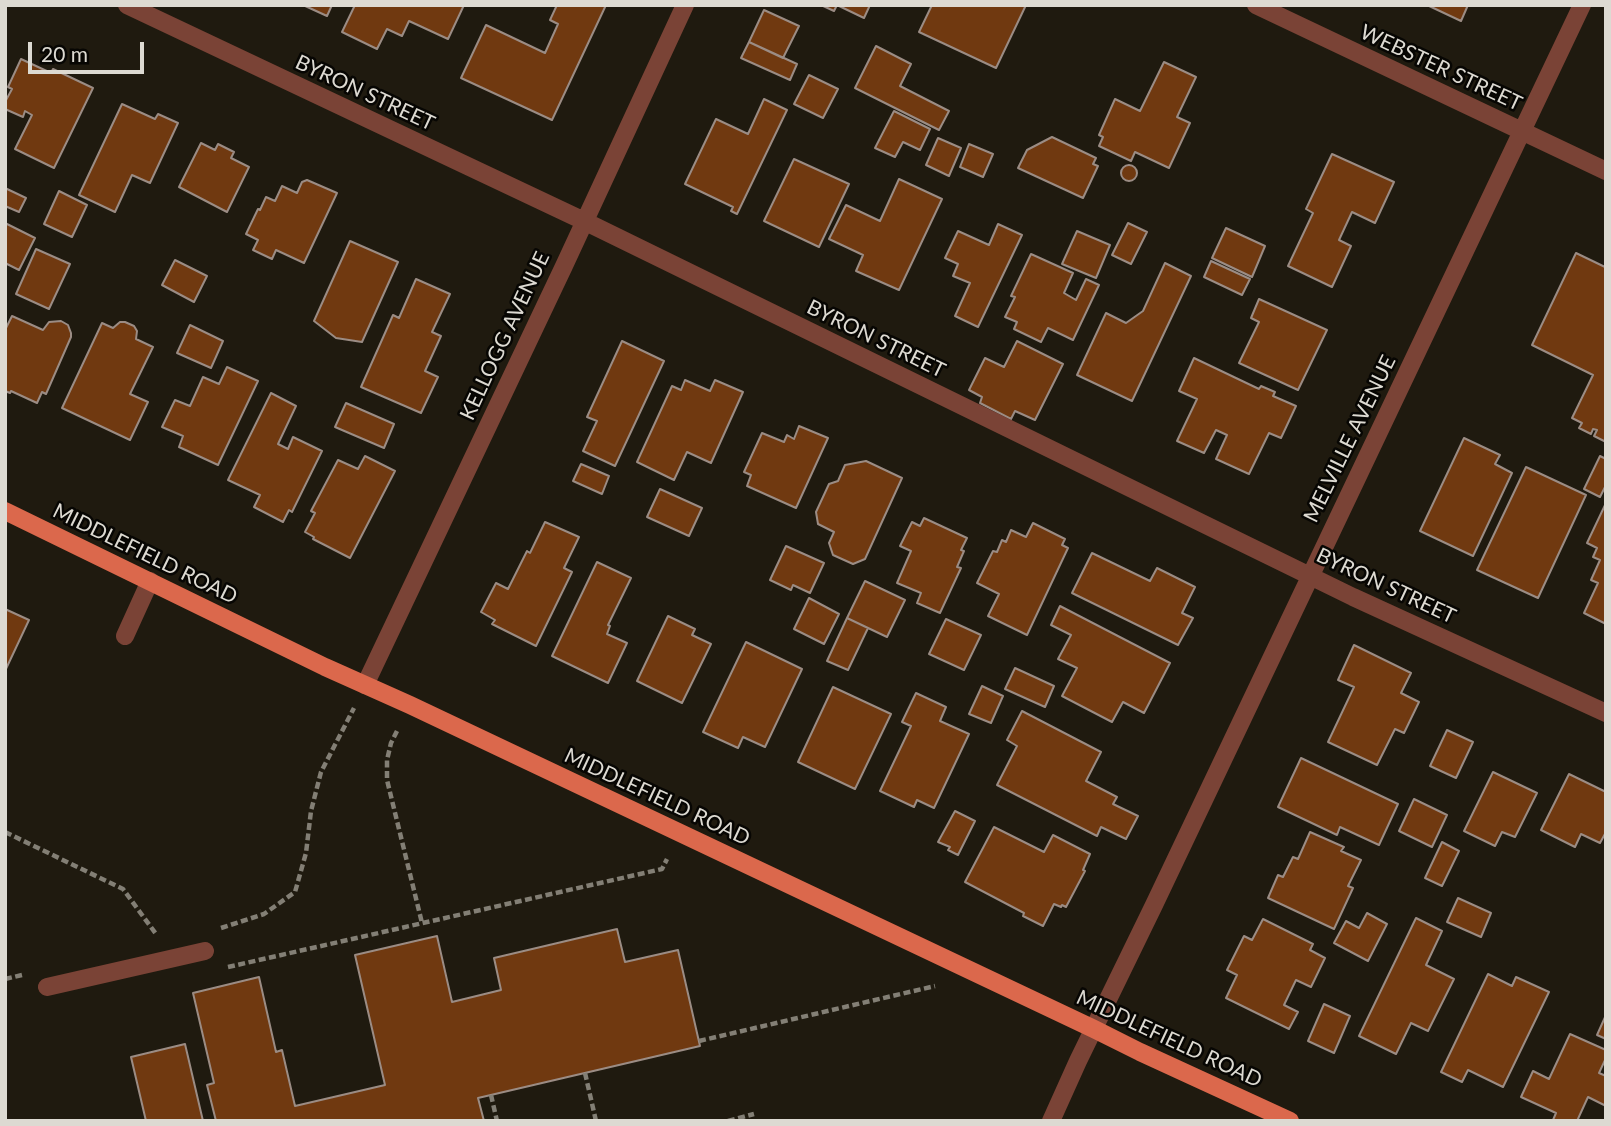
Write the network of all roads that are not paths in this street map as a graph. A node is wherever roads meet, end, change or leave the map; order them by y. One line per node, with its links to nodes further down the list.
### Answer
1 (127, 5): 7 (street, BYRON STREET)
2 (685, 5): 7 (street, KELLOGG AVENUE)
3 (1256, 5): 5 (street, WEBSTER STREET)
4 (1582, 5): 5 (street, MELVILLE AVENUE)
5 (1522, 132): 6 (street, WEBSTER STREET); 9 (street, MELVILLE AVENUE)
6 (1606, 171)
7 (584, 221): 9 (street, BYRON STREET); 12 (street, KELLOGG AVENUE)
8 (5, 511): 10 (main road, MIDDLEFIELD ROAD)
9 (1311, 575): 13 (street, BYRON STREET); 16 (street, MELVILLE AVENUE)
10 (150, 582): 11 (street); 12 (main road, MIDDLEFIELD ROAD)
11 (125, 636)
12 (365, 685): 16 (main road, MIDDLEFIELD ROAD)
13 (1606, 713)
14 (205, 951): 15 (street)
15 (47, 987)
16 (1094, 1029): 17 (street, MELVILLE AVENUE); 18 (main road, MIDDLEFIELD ROAD)
17 (1051, 1121)
18 (1290, 1121)

